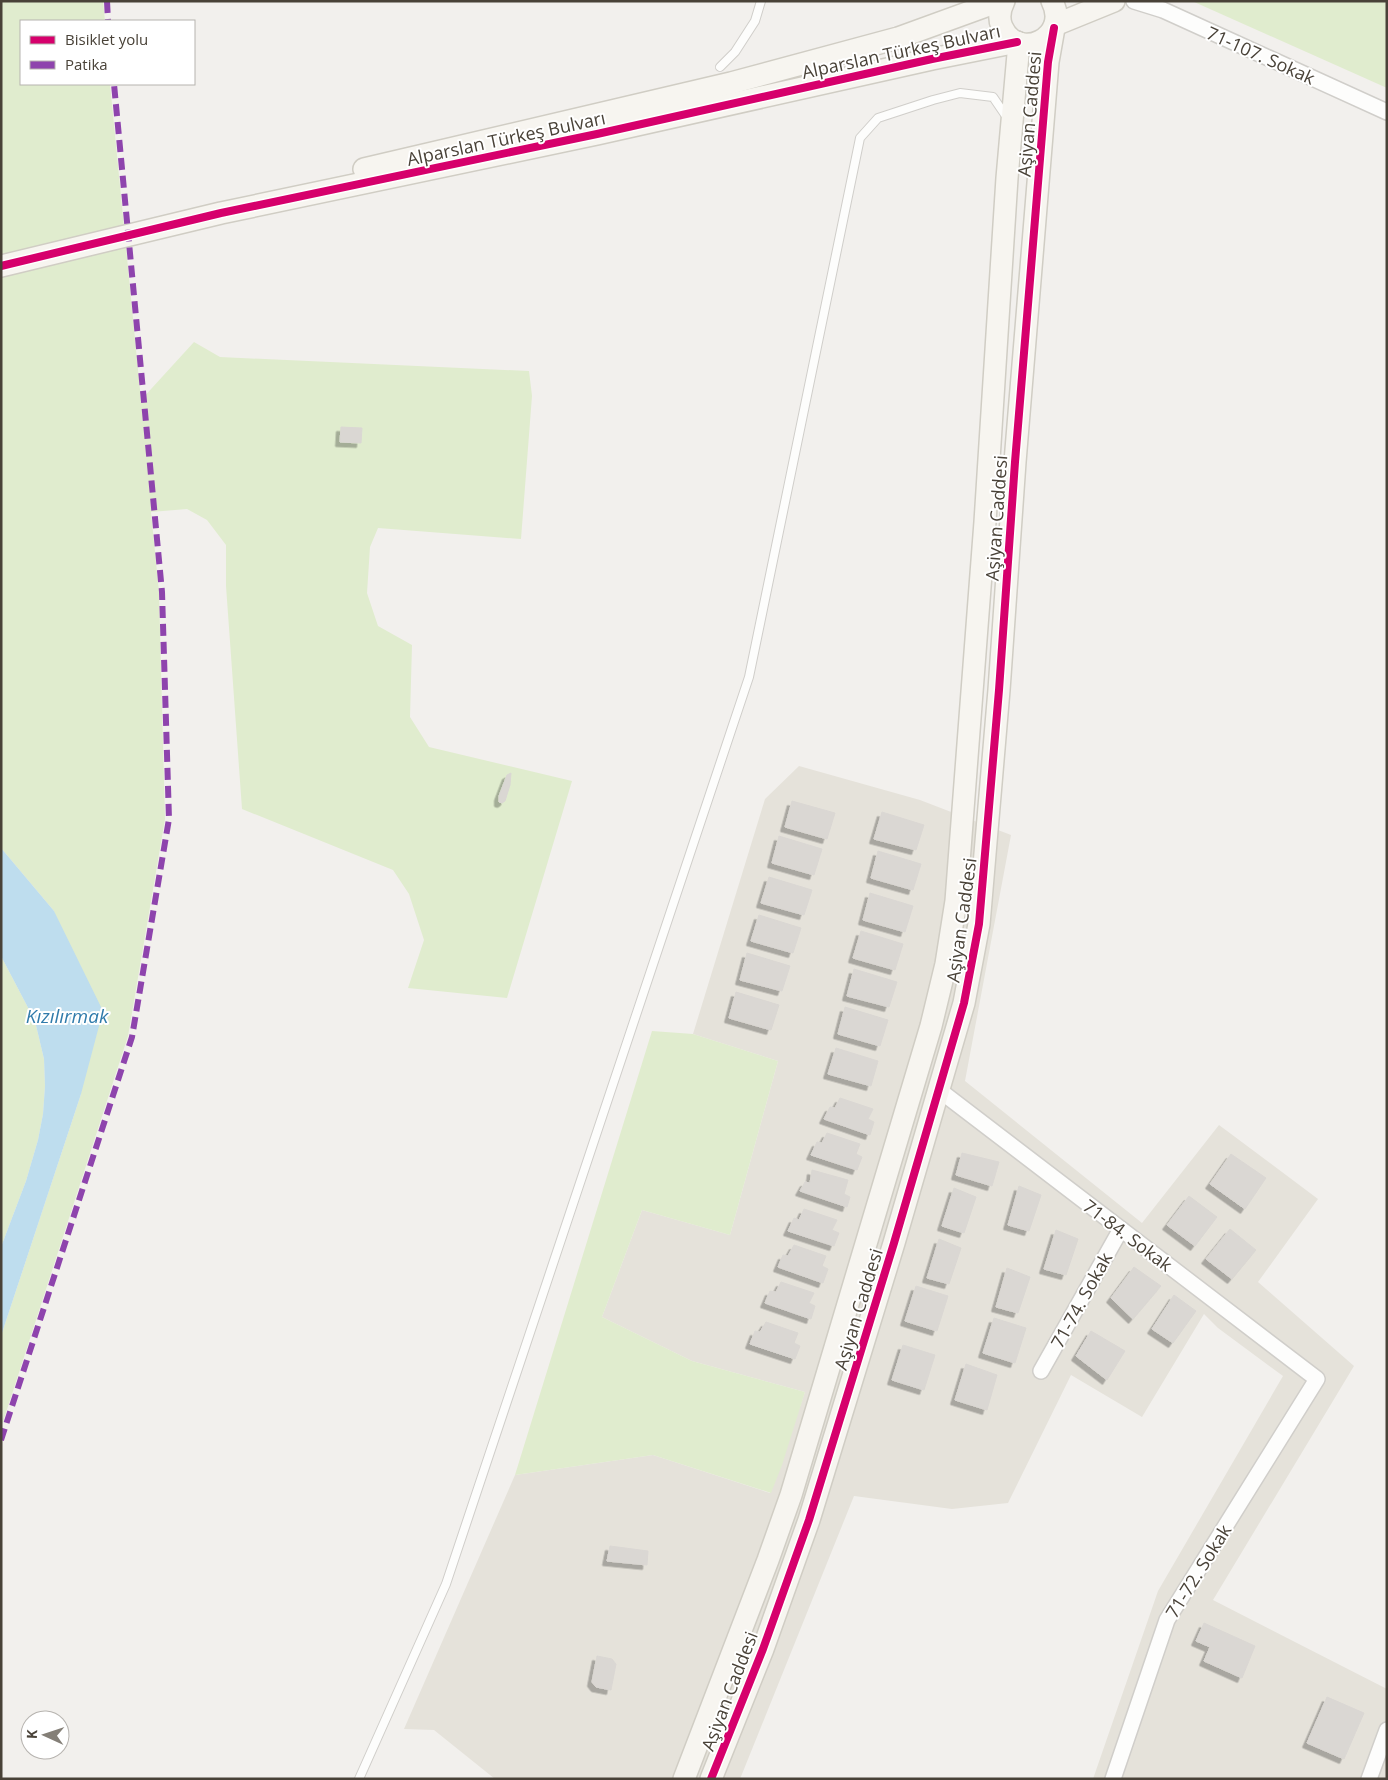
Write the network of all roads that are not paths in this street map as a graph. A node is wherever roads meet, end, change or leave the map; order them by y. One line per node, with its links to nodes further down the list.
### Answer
1 (761, 1): 9 (lane)
2 (1000, 1): 12 (street, Alparslan Türkeş Bulvarı)
3 (1004, 1): 8 (street)
4 (1052, 1): 7 (street, Aşiyan Caddesi)
5 (1114, 1): 7 (street)
6 (1134, 1): 10 (street, 71-107. Sokak)
7 (1054, 26): 8 (street, Alparslan Türkeş Bulvarı); 15 (street, Aşiyan Caddesi)
8 (1018, 42): 11 (street, Aşiyan Caddesi); 12 (street, Alparslan Türkeş Bulvarı)
9 (720, 67)
10 (1387, 112)
11 (1011, 123): 20 (lane); 21 (street, Aşiyan Caddesi)
12 (220, 209): 13 (street, Alparslan Türkeş Bulvarı); 14 (street, Alparslan Türkeş Bulvarı)
13 (1, 257)
14 (1, 266)
15 (939, 1090): 16 (street, 71-84. Sokak); 22 (street, Aşiyan Caddesi)
16 (1121, 1229): 17 (street, 71-74. Sokak); 18 (street, 71-84. Sokak)
17 (1041, 1371)
18 (1317, 1379): 23 (street, 71-72. Sokak)
19 (1387, 1730): 24 (street)
20 (359, 1779)
21 (684, 1779)
22 (711, 1779)
23 (1113, 1779)
24 (1370, 1779)

